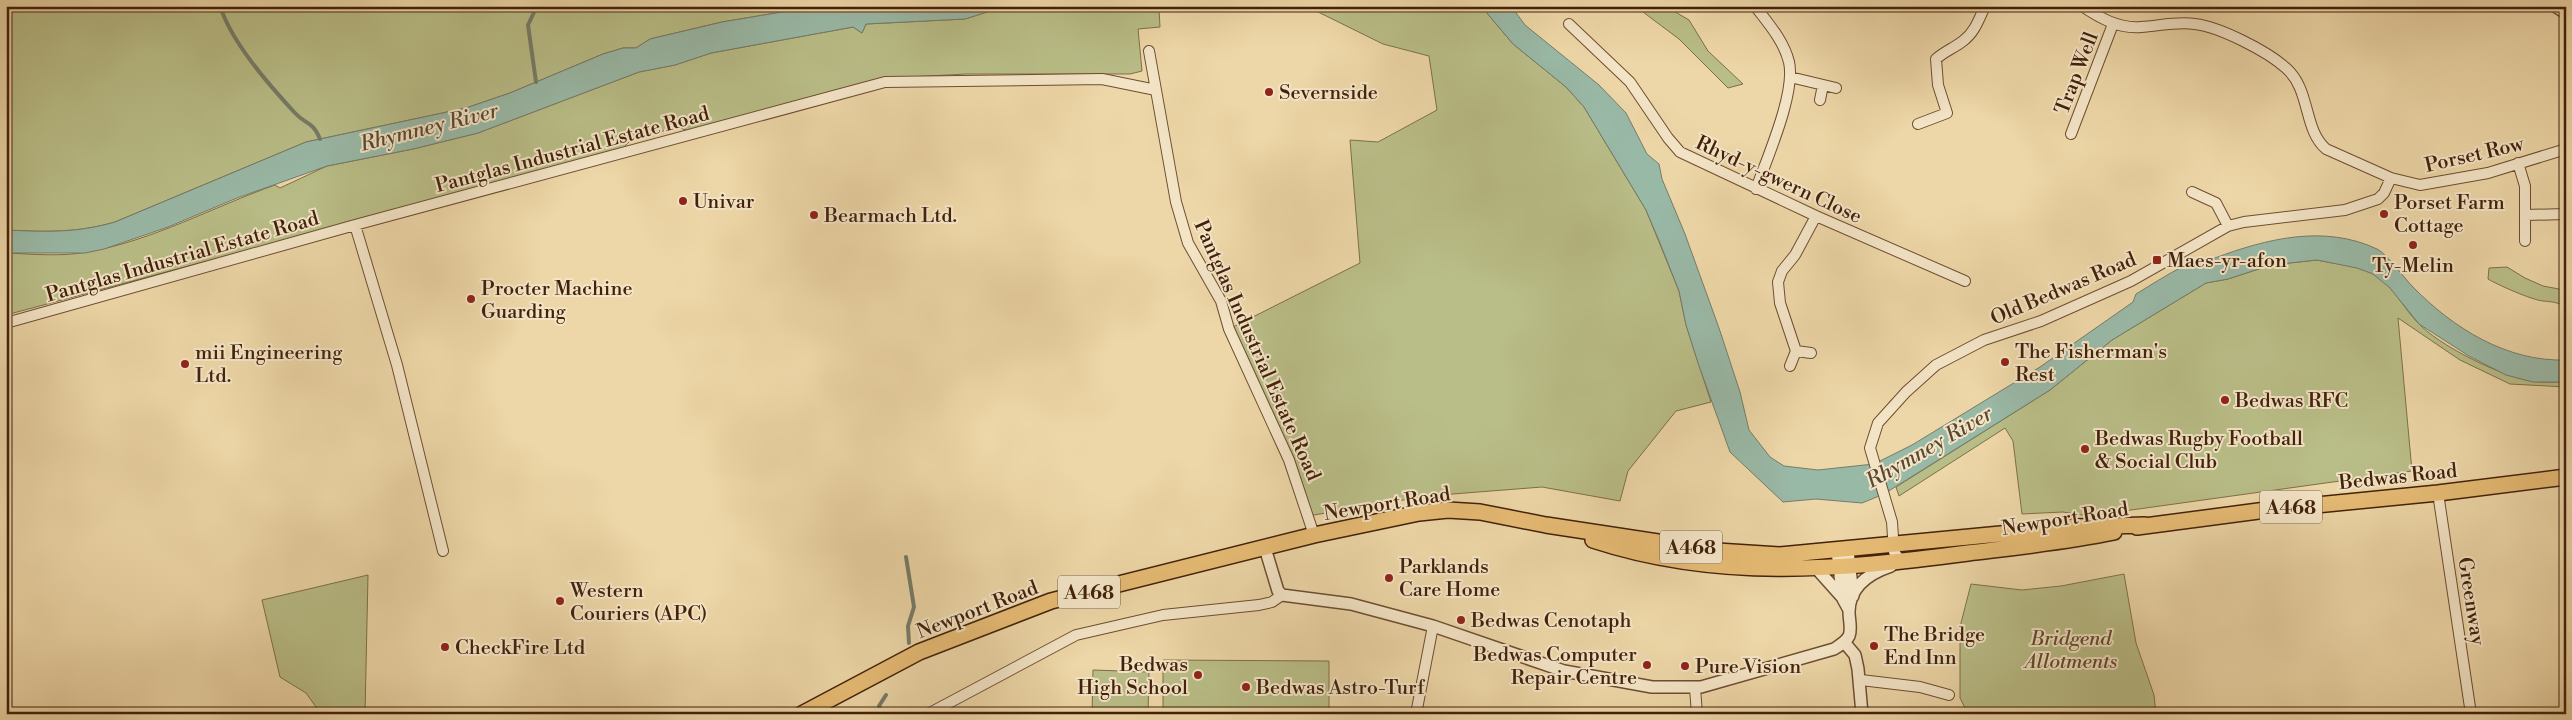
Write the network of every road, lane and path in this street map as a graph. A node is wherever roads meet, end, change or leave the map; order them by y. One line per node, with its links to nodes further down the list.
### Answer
1 (1755, 6): 9 (street)
2 (1985, 6): 14 (street)
3 (2082, 6): 7 (street)
4 (2555, 6): 5 (street)
5 (2566, 13)
6 (1569, 24): 19 (street, Rhyd-y-gwern Close)
7 (2113, 24): 15 (street, Trap Well); 18 (street, Porset Row)
8 (1149, 51): 12 (street, Pantglas Industrial Estate Road)
9 (1790, 76): 10 (street); 19 (street)
10 (1823, 85): 11 (street); 13 (street)
11 (1836, 88)
12 (1156, 90): 24 (street, Pantglas Industrial Estate Road); 36 (street, Pantglas Industrial Estate Road)
13 (1820, 100)
14 (1918, 124)
15 (2071, 134)
16 (2566, 149): 17 (street, Porset Row)
17 (2518, 163): 18 (street, Porset Row); 22 (street)
18 (2391, 178): 25 (street, Old Bedwas Road)
19 (1756, 189): 23 (street, Rhyd-y-gwern Close)
20 (2192, 192): 25 (street)
21 (2566, 214): 22 (street)
22 (2526, 215): 26 (street)
23 (1816, 216): 27 (street, Rhyd-y-gwern Close); 29 (street)
24 (355, 225): 28 (street, Pantglas Industrial Estate Road); 39 (street)
25 (2228, 226): 37 (street, Old Bedwas Road)
26 (2525, 241)
27 (1965, 281)
28 (6, 323)
29 (1796, 351): 30 (street); 31 (street)
30 (1811, 354)
31 (1790, 366)
32 (2566, 477): 33 (main road, Bedwas Road / A468)
33 (2438, 493): 35 (main road, Bedwas Road / A468); 56 (street, Greenway)
34 (1546, 524): 36 (main road, Newport Road / A468); 40 (main road, Newport Road / A468); 43 (main road, Newport Road)
35 (2145, 525): 37 (main road, Newport Road / A468); 41 (main road, Newport Road)
36 (1314, 535): 38 (main road, Newport Road / A468)
37 (1893, 544): 40 (main road, Newport Road / A468); 41 (street)
38 (1265, 548): 44 (street); 51 (main road, Newport Road / A468)
39 (443, 551)
40 (1842, 551): 42 (street)
41 (1902, 562): 42 (main road, Newport Road); 45 (street)
42 (1844, 566): 43 (main road, Newport Road); 45 (street)
43 (1817, 569): 45 (street)
44 (1282, 595): 46 (street); 52 (street)
45 (1848, 598): 47 (street)
46 (1433, 626): 49 (street); 53 (street)
47 (1844, 642): 48 (street); 49 (street)
48 (1860, 680): 50 (street); 55 (street)
49 (1695, 688): 54 (street)
50 (1949, 695)
51 (802, 714)
52 (928, 714)
53 (1416, 714)
54 (1697, 714)
55 (1862, 714)
56 (2471, 714)

